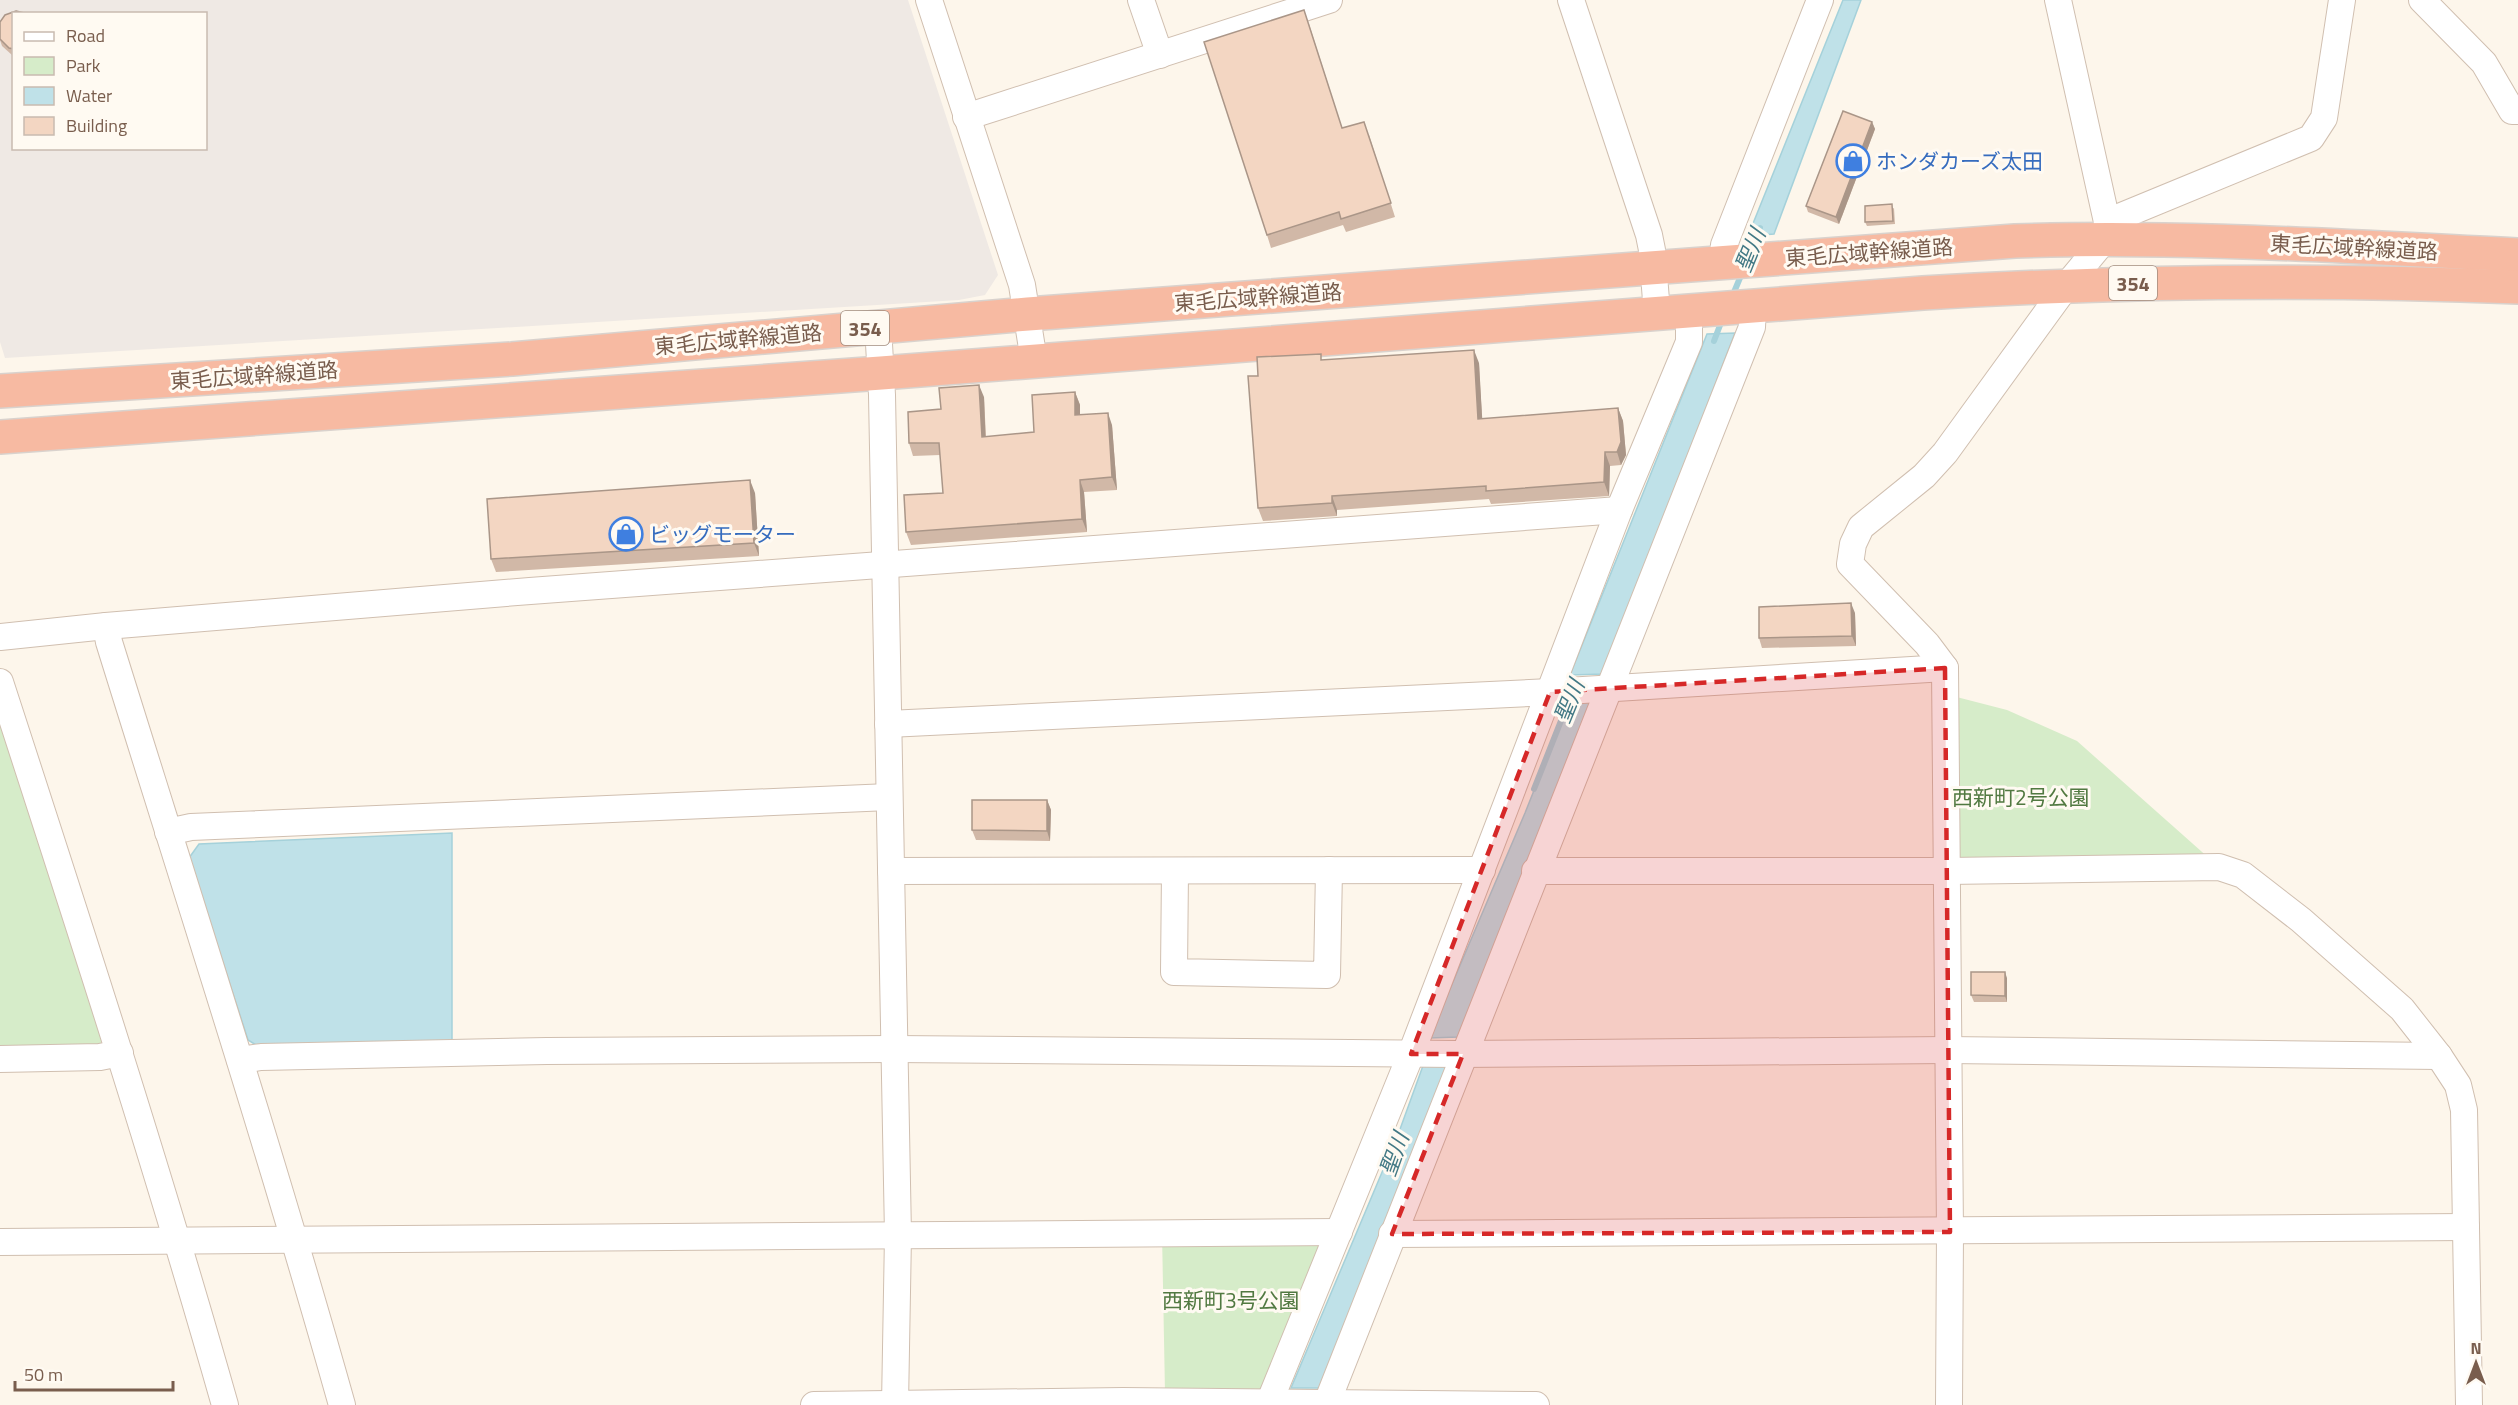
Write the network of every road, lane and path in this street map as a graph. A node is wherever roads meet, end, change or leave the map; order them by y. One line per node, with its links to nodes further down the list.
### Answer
1 (929, 0): 11 (street)
2 (1141, 0): 9 (street)
3 (1329, 0): 9 (street)
4 (1571, 0): 15 (street)
5 (1820, 0): 14 (street)
6 (2058, 0): 12 (street)
7 (2342, 0): 12 (street)
8 (2422, 0): 10 (street)
9 (1160, 55): 11 (street)
10 (2518, 111)
11 (966, 117): 20 (street)
12 (2106, 230): 13 (highway, 東毛広域幹線道路 / 354); 14 (highway, 東毛広域幹線道路 / 354); 16 (street)
13 (2518, 255)
14 (1726, 262): 15 (highway, 東毛広域幹線道路 / 354)
15 (1654, 267): 20 (highway, 東毛広域幹線道路 / 354); 21 (street)
16 (2067, 285): 17 (highway, 東毛広域幹線道路 / 354); 18 (highway, 東毛広域幹線道路 / 354); 31 (street)
17 (2518, 287)
18 (1751, 307): 19 (highway, 東毛広域幹線道路 / 354); 33 (street)
19 (1700, 311): 21 (highway, 東毛広域幹線道路 / 354); 27 (street)
20 (1028, 314): 22 (highway, 東毛広域幹線道路 / 354); 23 (street)
21 (1657, 314): 23 (highway, 東毛広域幹線道路 / 354)
22 (878, 327): 24 (street); 25 (highway, 東毛広域幹線道路 / 354)
23 (1034, 361): 24 (highway, 東毛広域幹線道路 / 354)
24 (881, 373): 26 (highway, 東毛広域幹線道路 / 354); 28 (street)
25 (0, 391)
26 (0, 437)
27 (1619, 510): 28 (street); 34 (street)
28 (885, 564): 29 (street); 35 (street)
29 (106, 626): 30 (street); 37 (street)
30 (0, 637)
31 (1945, 668): 33 (street); 43 (street)
32 (0, 682): 46 (street)
33 (1603, 688): 34 (street); 42 (street)
34 (1555, 691): 35 (street); 39 (street)
35 (888, 724): 36 (street)
36 (889, 797): 37 (street); 40 (street)
37 (168, 831): 51 (street)
38 (1329, 870): 39 (street); 41 (street); 41 (street)
39 (1482, 870): 47 (street)
40 (891, 871): 41 (street); 44 (street)
41 (1175, 871)
42 (1535, 871): 43 (street); 48 (street)
43 (1948, 871): 45 (street); 49 (street)
44 (894, 1049): 47 (street); 51 (street); 56 (street)
45 (1948, 1050): 48 (street); 49 (street); 54 (street)
46 (120, 1053): 50 (street); 58 (street)
47 (1415, 1054): 48 (street); 53 (street)
48 (1460, 1054): 55 (street)
49 (2439, 1056): 52 (street)
50 (0, 1059)
51 (240, 1060): 57 (street)
52 (2466, 1227): 54 (street); 69 (street)
53 (1339, 1232): 56 (street); 61 (street)
54 (1950, 1232): 55 (street); 68 (street)
55 (1392, 1234): 62 (street)
56 (898, 1235): 57 (street); 63 (street)
57 (295, 1238): 58 (street); 65 (street)
58 (178, 1239): 59 (street); 64 (street)
59 (0, 1242)
60 (1123, 1403): 61 (street); 63 (street)
61 (1278, 1403): 62 (street)
62 (1324, 1403): 67 (street)
63 (895, 1404): 66 (street)
64 (225, 1405)
65 (342, 1405)
66 (814, 1405)
67 (1536, 1405)
68 (1948, 1405)
69 (2469, 1405)

